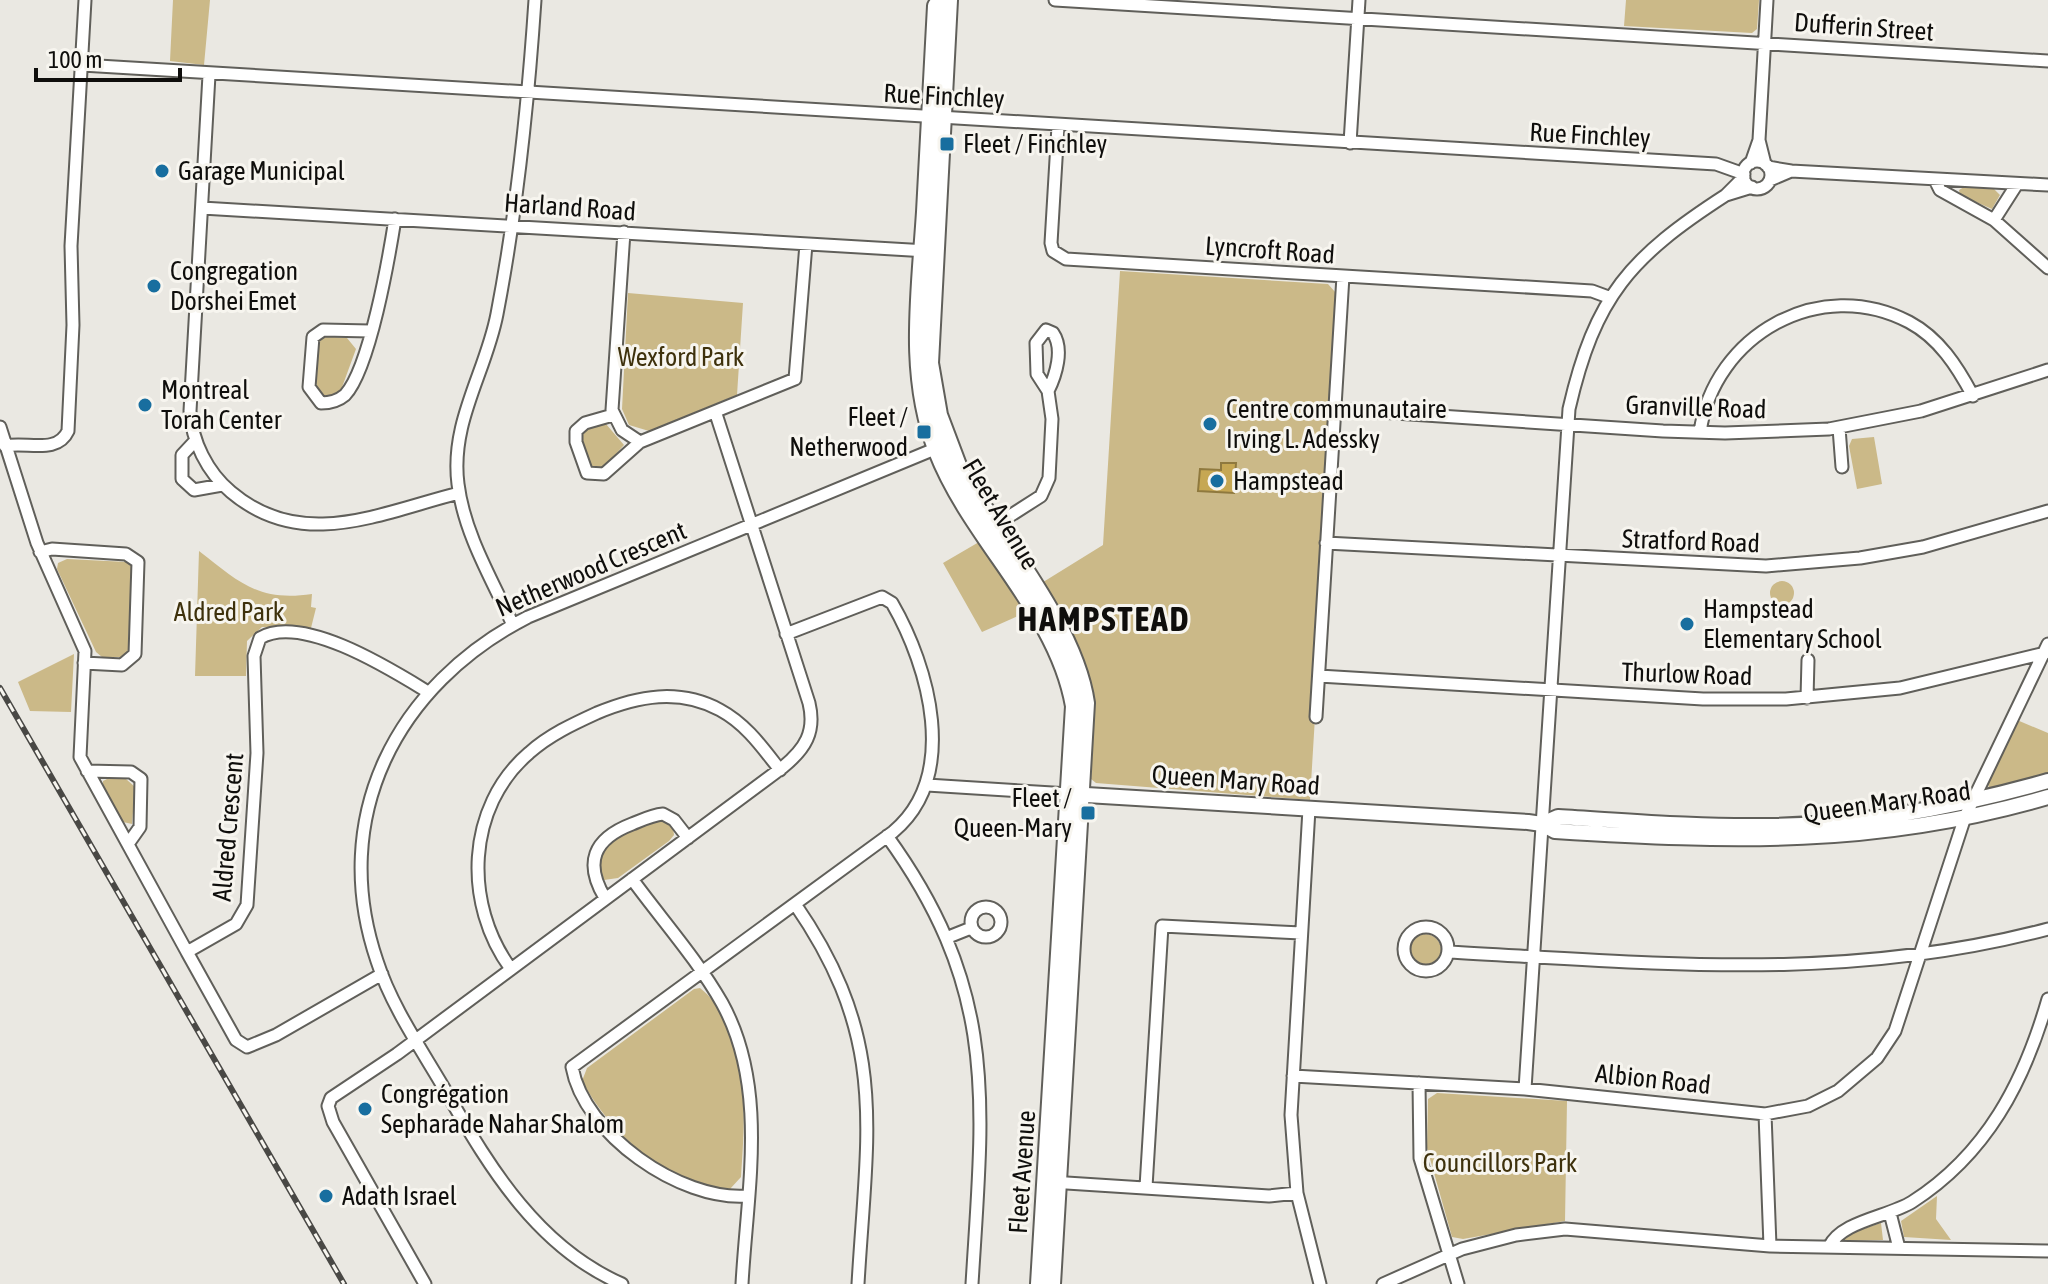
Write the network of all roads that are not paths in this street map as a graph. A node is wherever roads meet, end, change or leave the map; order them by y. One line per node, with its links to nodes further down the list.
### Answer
1 (85, 0): 11 (street)
2 (535, 0): 13 (street)
3 (940, 0): 14 (main road, Fleet Avenue)
4 (949, 0): 14 (main road, Fleet Avenue)
5 (1055, 0): 8 (street, Dufferin Street)
6 (1359, 0): 8 (street)
7 (1767, 0): 9 (street)
8 (1358, 19): 9 (street, Dufferin Street); 17 (street)
9 (1765, 43): 10 (street, Dufferin Street); 16 (street)
10 (2048, 61)
11 (82, 65): 12 (street, Rue Finchley); 51 (street)
12 (209, 75): 13 (street, Rue Finchley); 28 (street)
13 (529, 93): 14 (street, Rue Finchley); 31 (street)
14 (937, 118): 15 (street, Rue Finchley); 34 (main road, Fleet Avenue)
15 (1058, 126): 17 (street, Rue Finchley); 36 (street, Lyncroft Road)
16 (1759, 140): 18 (street); 19 (street)
17 (1350, 143): 21 (street, Rue Finchley)
18 (1751, 163): 19 (street); 21 (street)
19 (1767, 165): 20 (street); 22 (street)
20 (1791, 171): 22 (street); 23 (street)
21 (1744, 175): 26 (street); 27 (street)
22 (1770, 180): 26 (street)
23 (1935, 180): 24 (street); 30 (street)
24 (2017, 184): 25 (street); 30 (street)
25 (2048, 185)
26 (1752, 187): 27 (street)
27 (1726, 195): 37 (street)
28 (202, 208): 29 (street, Harland Road); 49 (street)
29 (395, 219): 31 (street, Harland Road); 38 (street)
30 (1994, 220): 35 (street)
31 (511, 225): 32 (street, Harland Road); 55 (street)
32 (624, 232): 33 (street, Harland Road); 44 (street)
33 (806, 244): 34 (street, Harland Road); 43 (street)
34 (929, 251): 52 (main road, Fleet Avenue)
35 (2048, 268)
36 (1343, 276): 37 (street, Lyncroft Road); 42 (street)
37 (1611, 298): 45 (street)
38 (370, 331): 38 (street)
39 (2048, 370): 41 (street, Granville Road)
40 (1048, 391): 58 (street)
41 (1973, 396): 47 (street, Granville Road); 48 (street)
42 (1335, 409): 45 (street, Granville Road); 59 (street)
43 (716, 414): 50 (street); 57 (street)
44 (613, 415): 50 (street); 50 (street)
45 (1567, 424): 48 (street, Granville Road); 61 (street)
46 (0, 427): 51 (street)
47 (1839, 428): 48 (street, Granville Road); 53 (street)
48 (1700, 432)
49 (196, 440): 54 (street); 54 (street)
50 (640, 442)
51 (5, 446): 60 (street)
52 (941, 446): 57 (street, Netherwood Crescent); 58 (main road, Fleet Avenue)
53 (1842, 467)
54 (222, 485): 55 (street)
55 (459, 493): 62 (street)
56 (2048, 511): 61 (street, Stratford Road)
57 (752, 524): 62 (street, Netherwood Crescent); 63 (street)
58 (989, 529): 76 (main road, Fleet Avenue)
59 (1326, 543): 61 (street, Stratford Road); 67 (street)
60 (40, 552): 66 (street); 66 (street)
61 (1558, 557): 68 (street)
62 (513, 625): 69 (street, Netherwood Crescent)
63 (786, 634): 72 (street); 75 (street)
64 (2046, 650): 70 (street, Thurlow Road); 78 (street, Albion Road)
65 (1808, 660): 70 (street)
66 (84, 663): 73 (street)
67 (1319, 676): 68 (street, Thurlow Road); 71 (street)
68 (1550, 690): 70 (street, Thurlow Road); 81 (street)
69 (428, 692): 93 (street, Aldred Crescent); 99 (street, Netherwood Crescent)
70 (1807, 698)
71 (1316, 717)
72 (780, 770): 84 (street); 97 (street)
73 (87, 771): 85 (street); 85 (street)
74 (2048, 781): 78 (street, Queen Mary Road)
75 (927, 785): 76 (street, Queen Mary Road); 83 (street)
76 (1076, 795): 79 (street, Queen Mary Road); 106 (main road, Fleet Avenue)
77 (2048, 797): 80 (street, Queen Mary Road)
78 (1972, 801): 80 (street, Albion Road); 82 (street, Queen Mary Road)
79 (1309, 809): 81 (street, Queen Mary Road); 91 (street)
80 (1965, 817): 82 (street, Queen Mary Road); 95 (street, Albion Road)
81 (1542, 824): 82 (street, Queen Mary Road); 96 (street)
82 (1766, 833)
83 (887, 836): 88 (street); 92 (street)
84 (688, 838): 86 (street); 87 (street)
85 (128, 844): 93 (street)
86 (632, 879): 87 (street); 98 (street)
87 (605, 898): 97 (street)
88 (795, 904): 98 (street); 119 (street)
89 (971, 928): 92 (street)
90 (2048, 929): 95 (street)
91 (1301, 933): 102 (street); 107 (street)
92 (946, 938): 120 (street)
93 (187, 952): 99 (street)
94 (1448, 952): 96 (street)
95 (1921, 953): 96 (street); 105 (street, Albion Road)
96 (1534, 956): 104 (street)
97 (511, 969): 101 (street)
98 (701, 973): 109 (street); 109 (street)
99 (382, 974): 101 (street, Netherwood Crescent)
100 (2048, 999): 110 (street)
101 (416, 1039): 116 (street, Netherwood Crescent); 117 (street)
102 (1293, 1076): 103 (street, Albion Road); 108 (street)
103 (1419, 1083): 104 (street, Albion Road); 115 (street)
104 (1525, 1089): 105 (street, Albion Road)
105 (1765, 1114): 111 (street)
106 (1052, 1182): 107 (street); 121 (main road, Fleet Avenue); 122 (main road, Fleet Avenue)
107 (1146, 1187): 108 (street)
108 (1297, 1193): 123 (street)
109 (747, 1196): 118 (street)
110 (1890, 1213): 112 (street); 113 (street)
111 (1770, 1246): 112 (street); 115 (street)
112 (1829, 1247): 113 (street)
113 (1899, 1248): 114 (street)
114 (2048, 1251)
115 (1448, 1254): 124 (street); 125 (street)
116 (618, 1283)
117 (425, 1284)
118 (742, 1284)
119 (858, 1284)
120 (972, 1284)
121 (1039, 1284)
122 (1052, 1284)
123 (1320, 1284)
124 (1383, 1284)
125 (1458, 1284)

